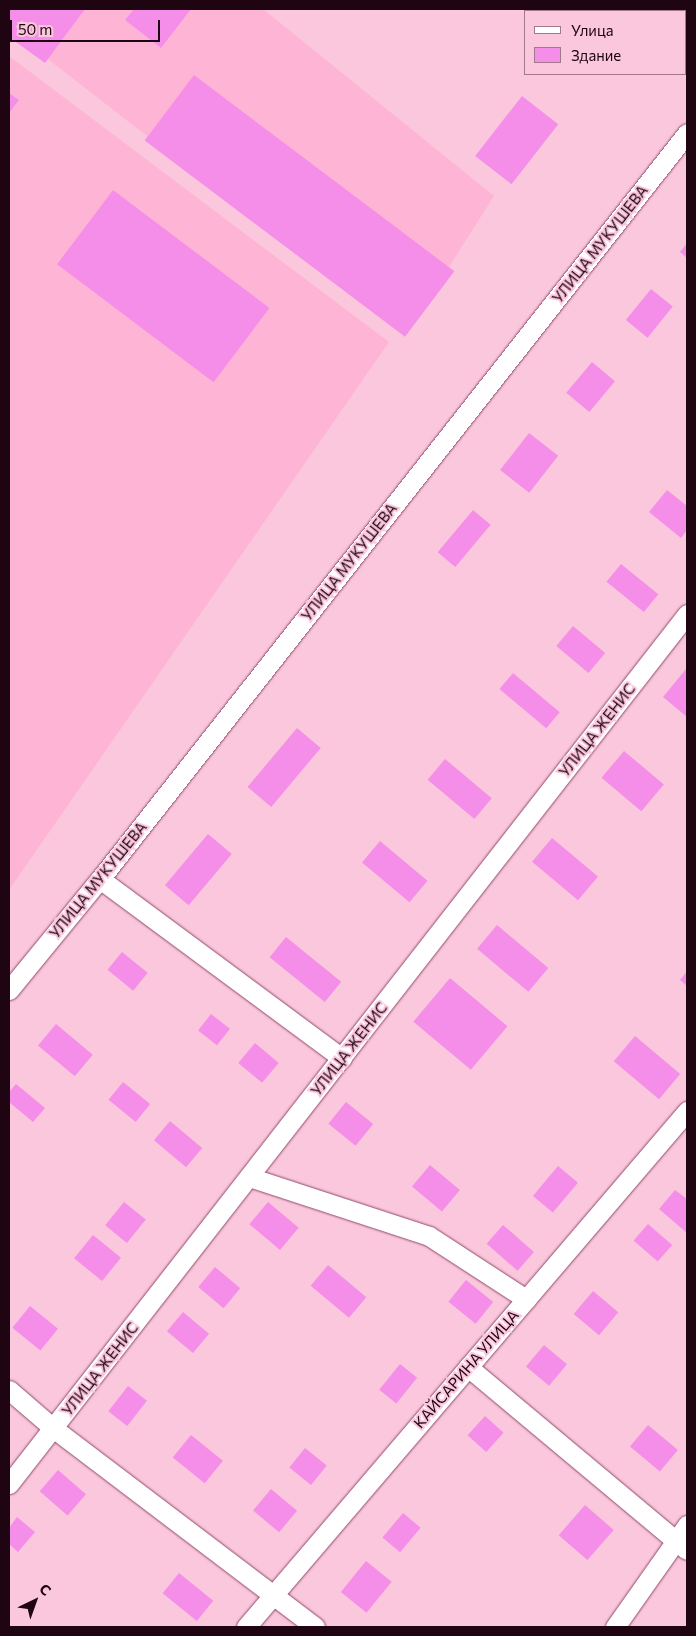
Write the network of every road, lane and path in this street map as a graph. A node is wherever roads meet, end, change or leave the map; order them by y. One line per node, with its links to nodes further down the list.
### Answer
1 (687, 133): 3 (street, УЛИЦА МУКУШЕВА)
2 (687, 614): 5 (street, УЛИЦА ЖЕНИС)
3 (100, 879): 4 (street, УЛИЦА МУКУШЕВА); 5 (street)
4 (9, 990)
5 (342, 1058): 7 (street, УЛИЦА ЖЕНИС)
6 (687, 1111): 8 (street, КАЙСАРИНА УЛИЦА)
7 (249, 1177): 8 (street); 11 (street, УЛИЦА ЖЕНИС)
8 (526, 1299): 9 (street, КАЙСАРИНА УЛИЦА)
9 (468, 1367): 14 (street); 15 (street, КАЙСАРИНА УЛИЦА)
10 (9, 1390): 11 (street)
11 (53, 1428): 12 (street, УЛИЦА ЖЕНИС); 15 (street)
12 (9, 1484)
13 (687, 1525): 14 (street)
14 (682, 1545): 18 (street)
15 (273, 1594): 16 (street, КАЙСАРИНА УЛИЦА); 17 (street)
16 (246, 1627)
17 (315, 1627)
18 (614, 1627)

